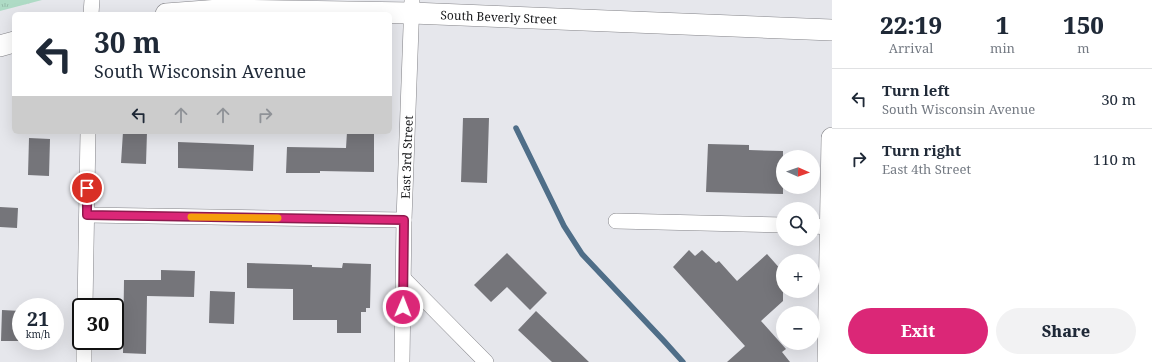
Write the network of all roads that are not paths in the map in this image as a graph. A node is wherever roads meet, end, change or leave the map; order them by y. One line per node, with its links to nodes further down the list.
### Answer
1 (92, 0): 3 (street)
2 (412, 7): 4 (main road, South Beverly Street); 5 (main road, South Beverly Street); 12 (street, East 3rd Street)
3 (91, 12)
4 (192, 12)
5 (832, 30)
6 (12, 43): 7 (main road)
7 (0, 46)
8 (88, 134): 11 (street)
9 (832, 138): 10 (main road)
10 (832, 145): 15 (main road)
11 (87, 215): 12 (street); 17 (street)
12 (404, 220): 16 (street, East 3rd Street)
13 (616, 221): 14 (street)
14 (776, 225)
15 (822, 226): 18 (main road)
16 (404, 279): 21 (street, East 3rd Street); 22 (street)
17 (85, 298)
18 (830, 309): 23 (main road)
19 (84, 350): 20 (street)
20 (84, 362)
21 (402, 362)
22 (486, 362)
23 (828, 362)

